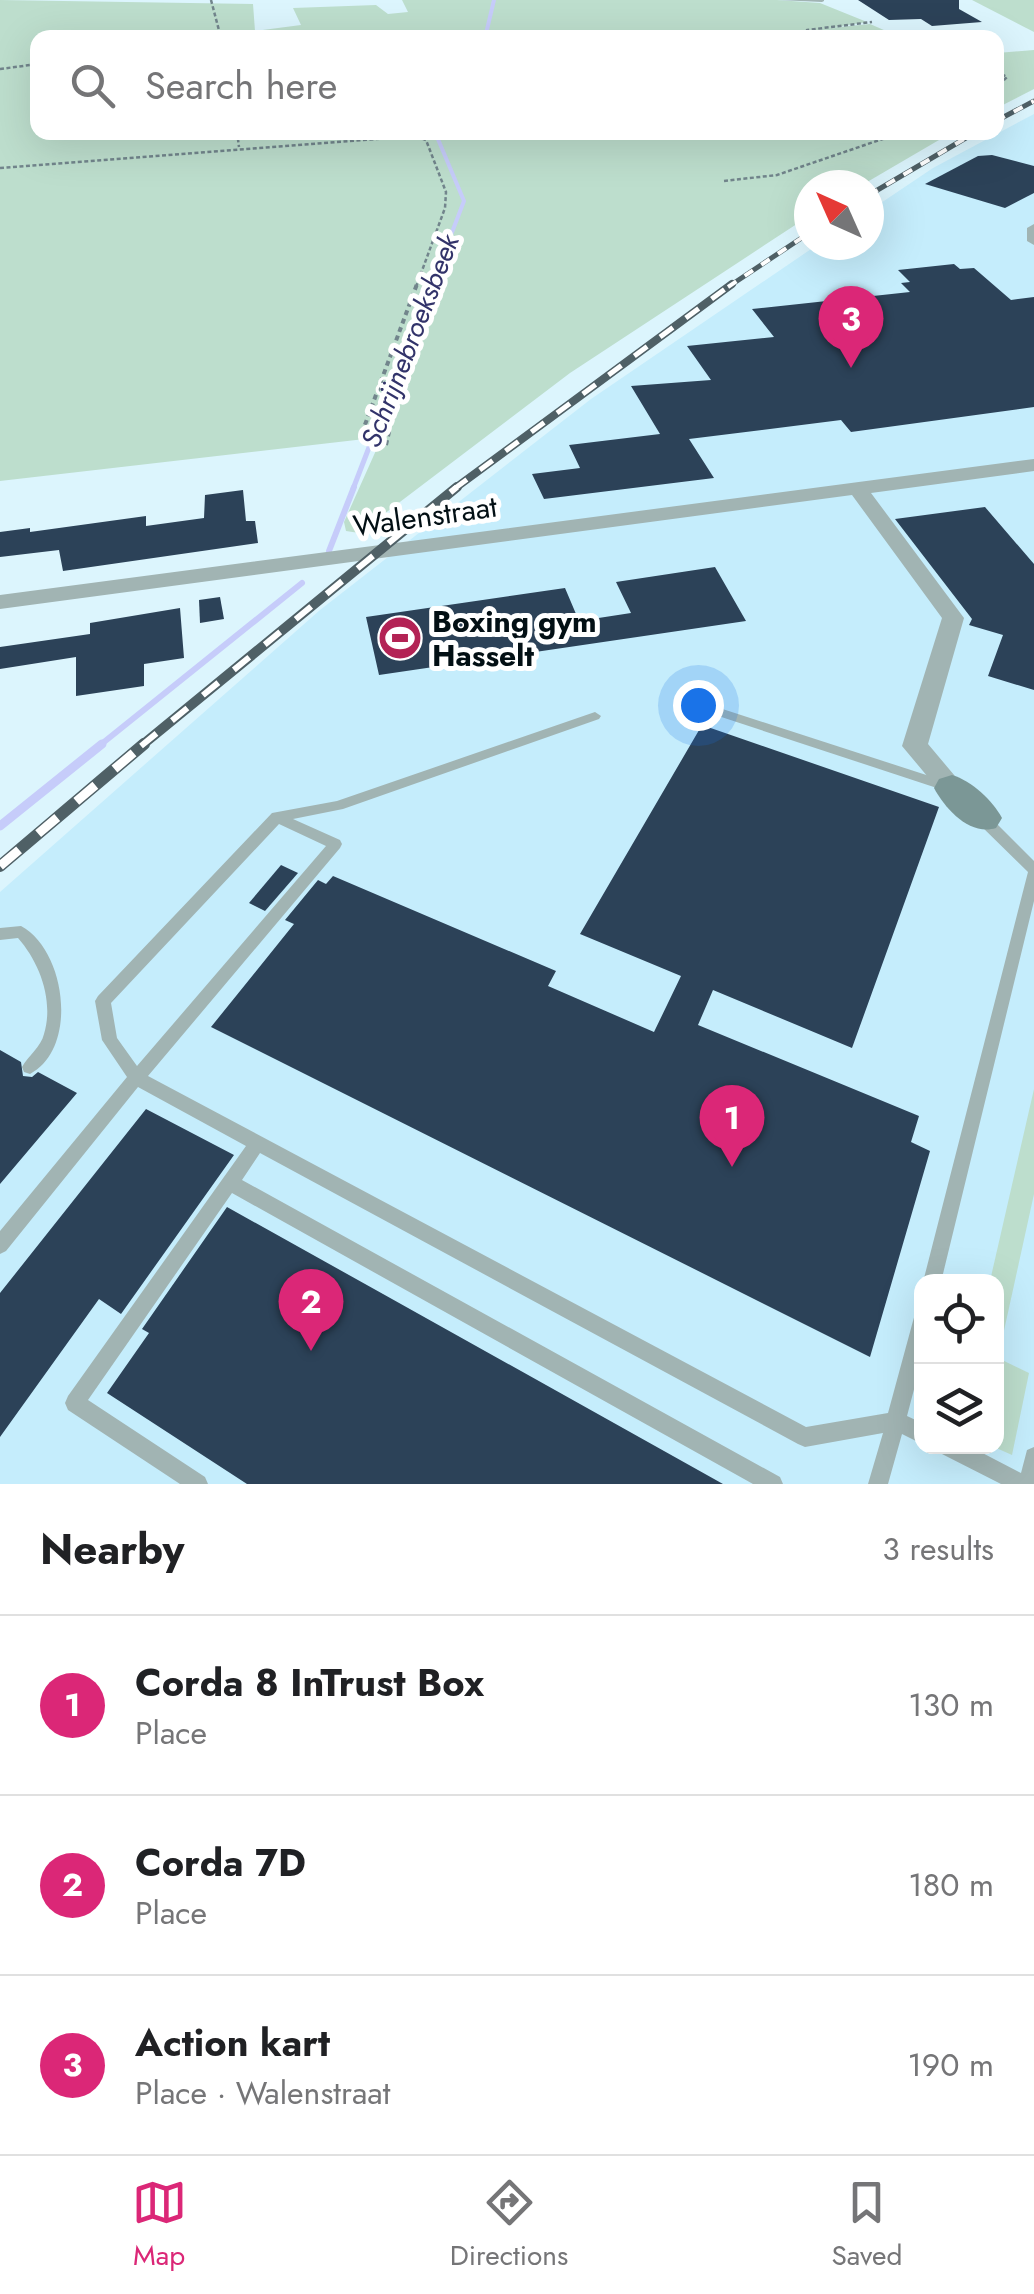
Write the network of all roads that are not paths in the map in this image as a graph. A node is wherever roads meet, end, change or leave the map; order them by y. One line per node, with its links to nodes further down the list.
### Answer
1 (781, 0): 2 (lane)
2 (822, 1)
3 (1034, 228): 4 (street)
4 (1034, 242)
5 (1034, 464): 6 (street, Walenstraat)
6 (857, 488): 7 (street, Walenstraat); 10 (street)
7 (0, 602)
8 (701, 706): 11 (lane)
9 (595, 716): 13 (lane)
10 (915, 746): 11 (lane); 12 (street)
11 (897, 770): 12 (lane)
12 (952, 788): 14 (street)
13 (277, 816): 18 (lane); 18 (lane)
14 (983, 818): 15 (lane)
15 (1034, 872): 22 (lane)
16 (0, 934): 17 (lane)
17 (30, 1067)
18 (136, 1078): 19 (lane); 21 (lane)
19 (257, 1144): 20 (lane); 24 (lane)
20 (230, 1183): 28 (lane); 29 (lane)
21 (0, 1245)
22 (934, 1274)
23 (914, 1352): 24 (lane)
24 (896, 1421): 25 (lane); 30 (lane)
25 (914, 1430)
26 (963, 1454): 31 (lane)
27 (1034, 1457): 31 (lane)
28 (198, 1484)
29 (774, 1484)
30 (878, 1484)
31 (1025, 1484)

